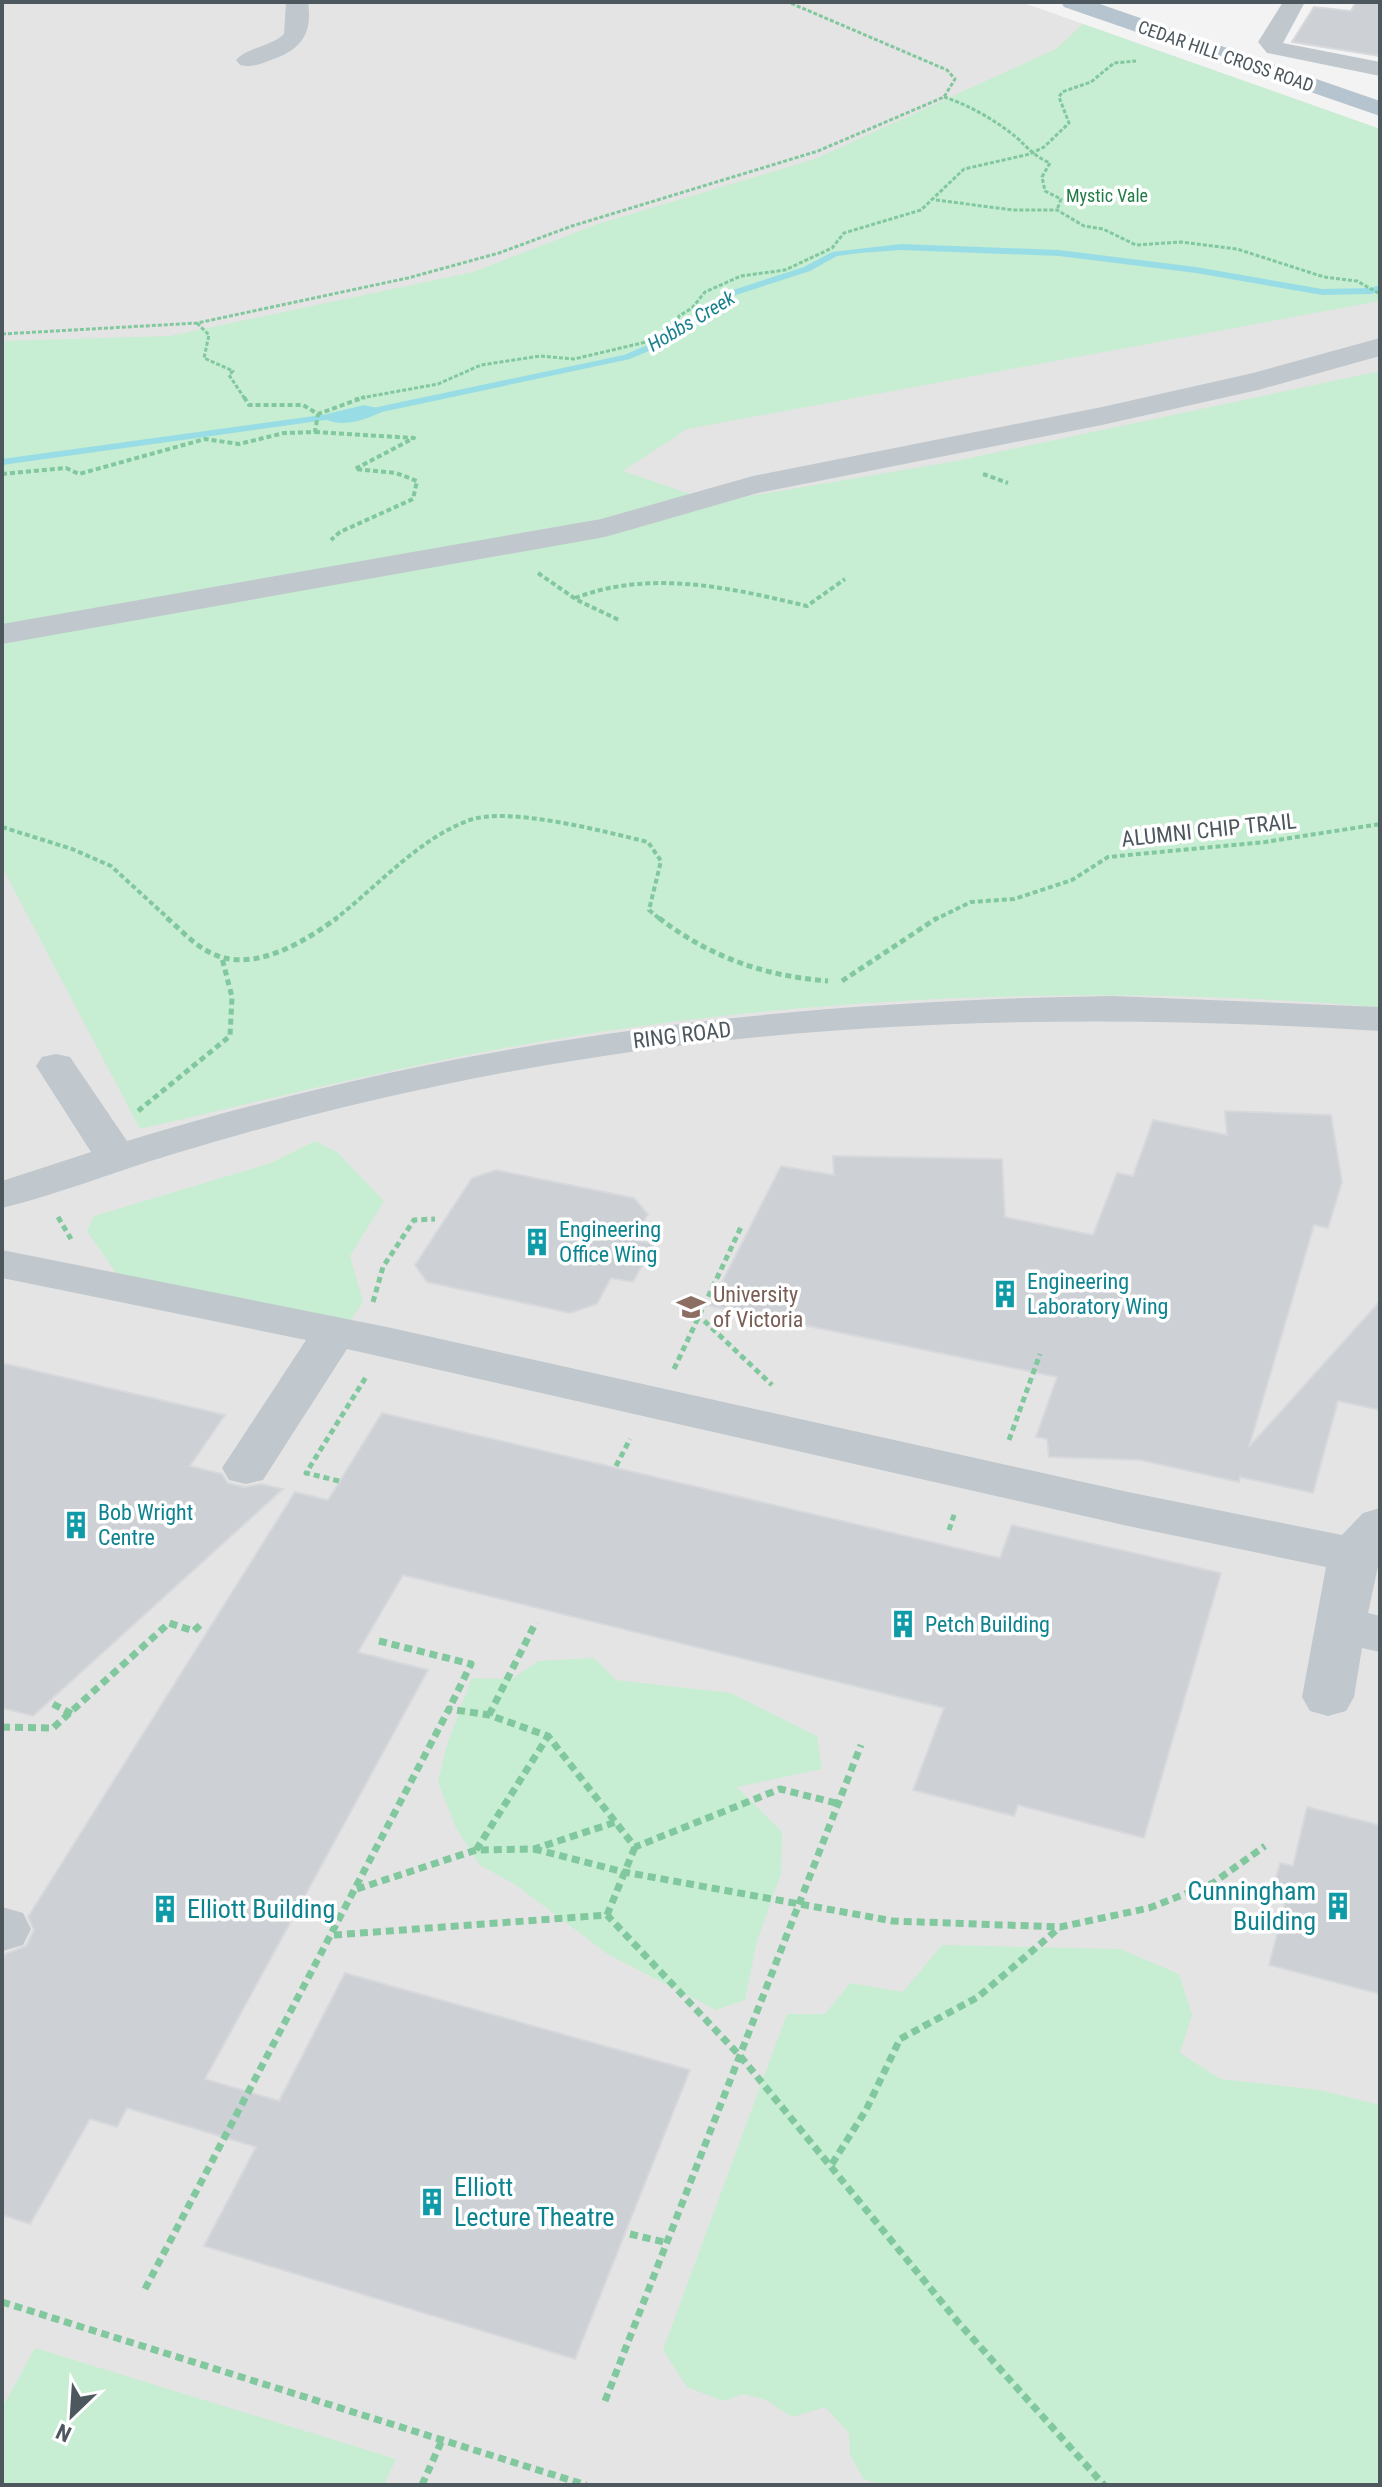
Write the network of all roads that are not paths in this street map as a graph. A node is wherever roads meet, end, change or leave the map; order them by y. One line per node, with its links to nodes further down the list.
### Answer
1 (297, 2): 4 (street)
2 (1072, 2): 8 (main road, CEDAR HILL CROSS ROAD)
3 (1294, 2): 5 (street)
4 (248, 60)
5 (1380, 69)
6 (1380, 75): 8 (street)
7 (1380, 86): 8 (street)
8 (1332, 93): 9 (main road, CEDAR HILL CROSS ROAD)
9 (1380, 109)
10 (1380, 347): 11 (street)
11 (2, 634)
12 (1380, 1019): 14 (street, RING ROAD)
13 (56, 1066): 14 (street)
14 (111, 1148): 15 (street, RING ROAD)
15 (2, 1195)
16 (2, 1264): 17 (street)
17 (362, 1338): 18 (street); 19 (street)
18 (246, 1468)
19 (1367, 1540): 20 (street)
20 (1360, 1630): 21 (street)
21 (1328, 1697)

